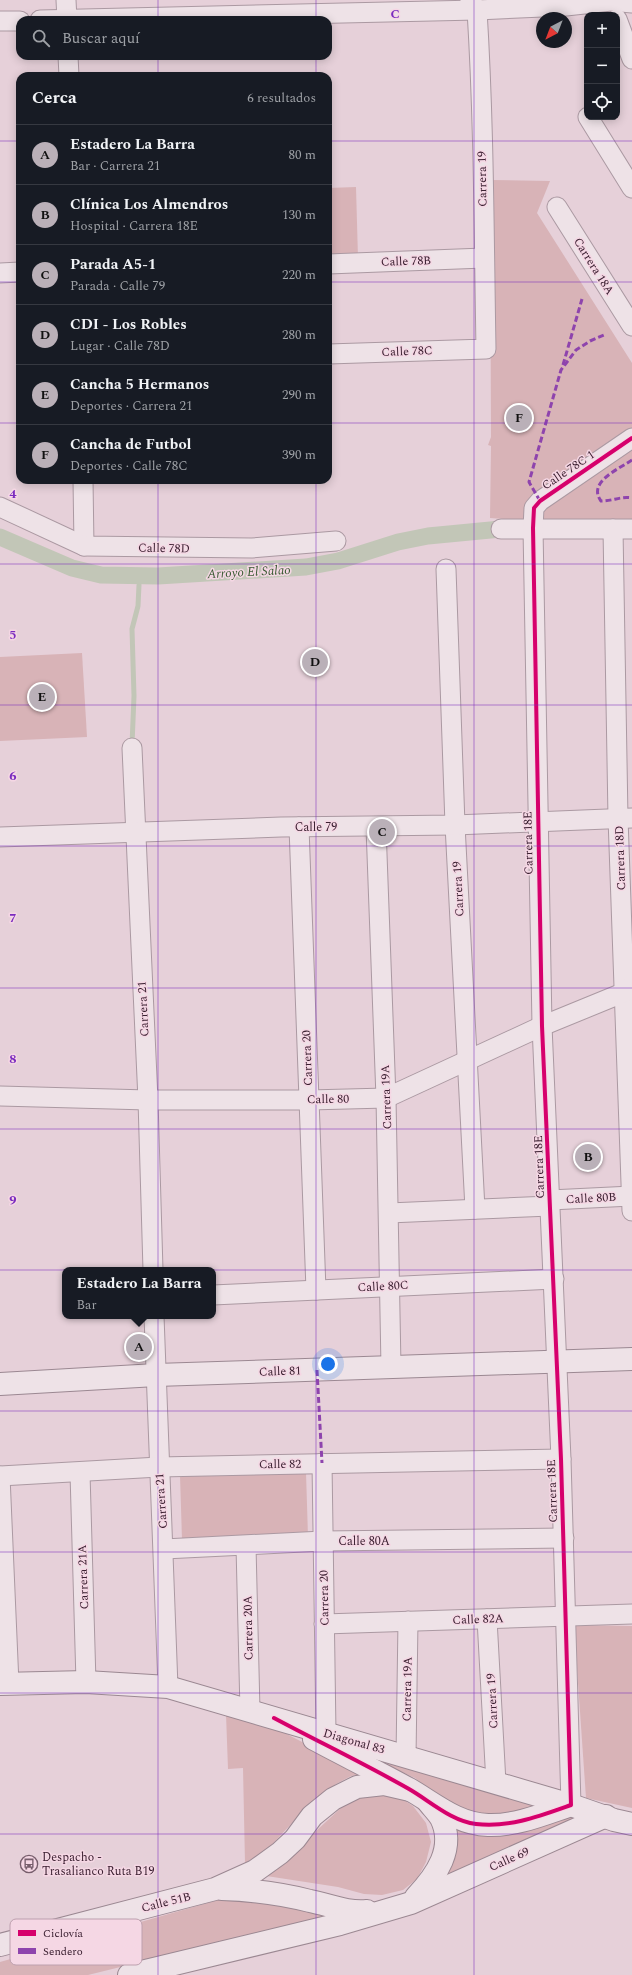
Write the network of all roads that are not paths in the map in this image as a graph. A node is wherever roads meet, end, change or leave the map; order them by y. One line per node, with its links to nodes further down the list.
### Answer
1 (66, 0): 6 (street)
2 (564, 3): 4 (street); 5 (street)
3 (632, 3): 5 (street)
4 (473, 5): 7 (street); 17 (street, Carrera 19)
5 (612, 5)
6 (67, 16)
7 (175, 16)
8 (0, 21): 9 (street)
9 (16, 21)
10 (620, 27): 11 (street)
11 (632, 59)
12 (68, 60): 13 (street)
13 (69, 72)
14 (589, 120): 15 (street)
15 (632, 188)
16 (556, 207): 21 (street, Carrera 18A)
17 (484, 258): 18 (street, Calle 78B); 22 (street, Carrera 19)
18 (332, 264)
19 (16, 272): 20 (street)
20 (0, 273)
21 (632, 326)
22 (486, 349): 23 (street, Calle 78C)
23 (332, 354)
24 (632, 438): 27 (street, Calle 78C 1)
25 (83, 484): 32 (street)
26 (0, 507): 32 (street, Calle 78D)
27 (533, 528): 28 (street); 29 (street); 36 (street, Carrera 18E)
28 (501, 529)
29 (613, 529): 30 (street); 35 (street, Carrera 18D)
30 (632, 529)
31 (336, 541): 32 (street, Calle 78D)
32 (84, 546)
33 (446, 568): 37 (street, Carrera 19)
34 (132, 748): 40 (street, Carrera 21)
35 (625, 818): 36 (street, Calle 79); 42 (street, Carrera 18D)
36 (537, 822): 37 (street, Calle 79); 43 (street, Carrera 18E)
37 (455, 825): 39 (street, Calle 79); 44 (street, Carrera 19)
38 (299, 827): 39 (street, Calle 79); 40 (street, Calle 79); 48 (street, Carrera 20)
39 (376, 827): 46 (street, Carrera 19A)
40 (136, 832): 41 (street, Calle 79); 47 (street, Carrera 21)
41 (0, 838)
42 (629, 989): 43 (street, Calle 80); 49 (street, Carrera 18D)
43 (542, 1026): 44 (street, Calle 80); 50 (street, Carrera 18E)
44 (467, 1062): 46 (street, Calle 80); 51 (street, Carrera 19)
45 (0, 1096): 47 (street, Calle 80)
46 (386, 1098): 48 (street, Calle 80); 52 (street, Carrera 19A)
47 (148, 1100): 48 (street, Calle 80); 53 (street, Carrera 21)
48 (309, 1100): 56 (street, Carrera 20)
49 (632, 1201): 50 (street, Calle 80B)
50 (550, 1203): 51 (street, Calle 80B); 54 (street, Carrera 18E)
51 (475, 1210): 52 (street, Calle 80B)
52 (389, 1213): 55 (street, Carrera 19A)
53 (153, 1267)
54 (554, 1279): 55 (street, Calle 80C); 60 (street, Carrera 18E)
55 (390, 1286): 56 (street, Calle 80C); 61 (street, Carrera 19A)
56 (316, 1290): 57 (street, Calle 80C)
57 (216, 1295)
58 (154, 1319): 62 (street, Carrera 21)
59 (632, 1359): 60 (street, Calle 81)
60 (557, 1362): 61 (street, Calle 81); 64 (street, Carrera 18E)
61 (391, 1367): 62 (street, Calle 81)
62 (156, 1376): 63 (street, Calle 81); 66 (street, Carrera 21)
63 (0, 1384)
64 (561, 1459): 65 (street, Calle 82); 69 (street, Carrera 18E)
65 (322, 1463): 66 (street, Calle 82); 70 (street, Carrera 20)
66 (159, 1467): 67 (street, Calle 82); 72 (street, Carrera 21)
67 (80, 1473): 68 (street, Calle 82); 78 (street, Carrera 21A)
68 (0, 1476): 79 (street)
69 (564, 1538): 70 (street, Calle 80A); 74 (street, Carrera 18E)
70 (323, 1541): 71 (street, Calle 80A); 77 (street, Carrera 20)
71 (246, 1546): 72 (street, Calle 80A); 81 (street, Carrera 20A)
72 (164, 1549): 80 (street, Carrera 21)
73 (632, 1614): 74 (street, Calle 82A)
74 (567, 1616): 75 (street, Calle 82A); 87 (street, Carrera 18E)
75 (487, 1619): 76 (street, Calle 82A); 85 (street, Carrera 19)
76 (408, 1621): 77 (street, Calle 82A); 84 (street, Carrera 19A)
77 (324, 1624): 83 (street, Carrera 20)
78 (86, 1682): 79 (street, Diagonal 83); 80 (street, Diagonal 83)
79 (4, 1684)
80 (168, 1687): 81 (street, Diagonal 83)
81 (250, 1711): 82 (street, Diagonal 83)
82 (274, 1718): 83 (street, Diagonal 83); 86 (street)
83 (326, 1733): 84 (street, Diagonal 83)
84 (406, 1757): 85 (street, Diagonal 83)
85 (496, 1783): 87 (street, Diagonal 83)
86 (418, 1795): 87 (street); 90 (street); 91 (street)
87 (571, 1805): 88 (street, Diagonal 83)
88 (606, 1816): 89 (street, Diagonal 83); 91 (street, Calle 69)
89 (632, 1824)
90 (215, 1889): 92 (street); 93 (street, Calle 51B)
91 (412, 1902): 92 (street, Calle 69)
92 (388, 1910): 96 (street)
93 (100, 1919)
94 (10, 1942): 95 (street, Calle 51B)
95 (0, 1945)
96 (129, 1975)

